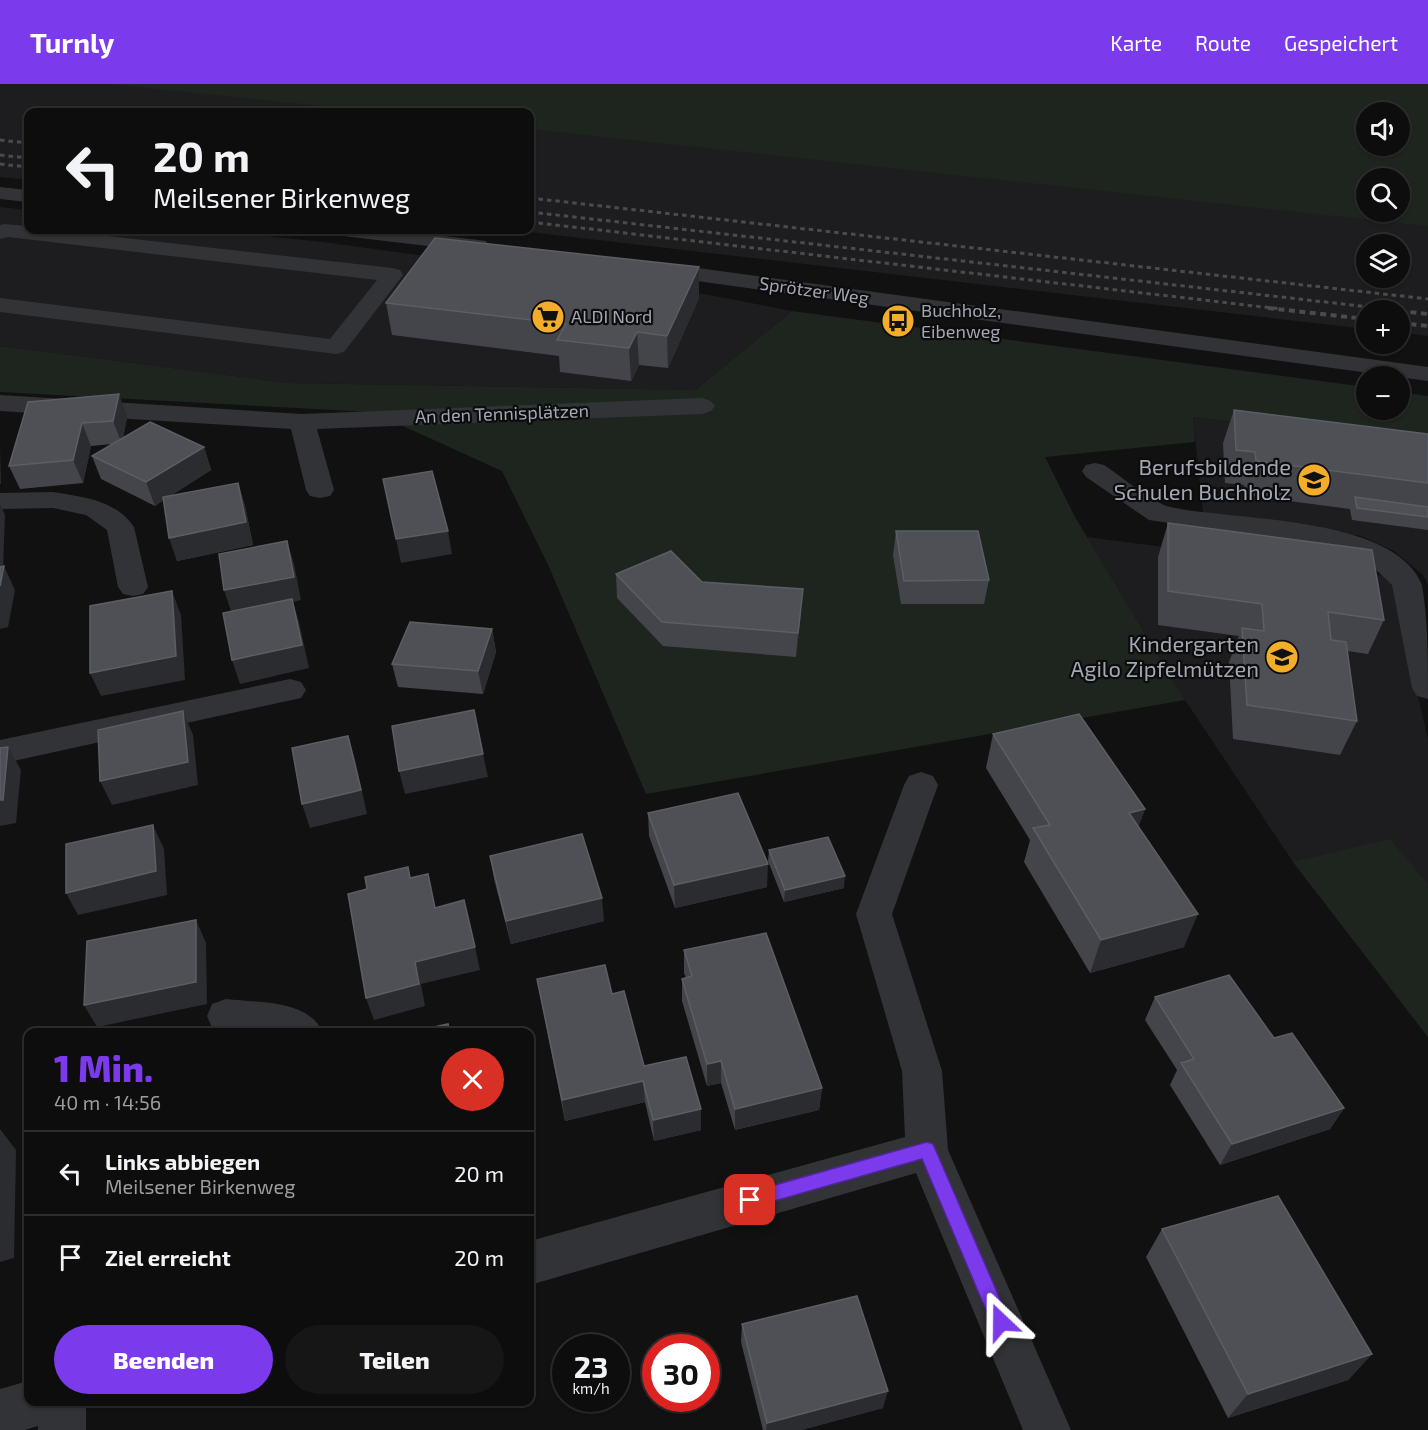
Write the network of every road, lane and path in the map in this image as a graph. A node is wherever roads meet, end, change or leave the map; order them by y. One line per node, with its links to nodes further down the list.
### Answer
1 (0, 193): 2 (street)
2 (24, 196)
3 (24, 232): 4 (street)
4 (0, 233)
5 (39, 234): 8 (street)
6 (156, 234): 8 (street)
7 (376, 234): 9 (street)
8 (143, 246): 11 (street)
9 (502, 249)
10 (632, 266): 12 (street, Sprötzer Weg)
11 (0, 305)
12 (1428, 374)
13 (0, 403): 15 (street, An den Tennisplätzen)
14 (702, 406): 15 (street, An den Tennisplätzen)
15 (302, 422): 17 (street)
16 (1095, 471): 20 (street)
17 (320, 490)
18 (0, 501): 19 (street)
19 (133, 587)
20 (1428, 688)
21 (290, 690): 22 (street)
22 (0, 752)
23 (921, 785): 26 (street)
24 (226, 1016): 25 (street)
25 (296, 1028)
26 (927, 1150): 27 (street); 28 (street)
27 (534, 1262)
28 (1047, 1430)

